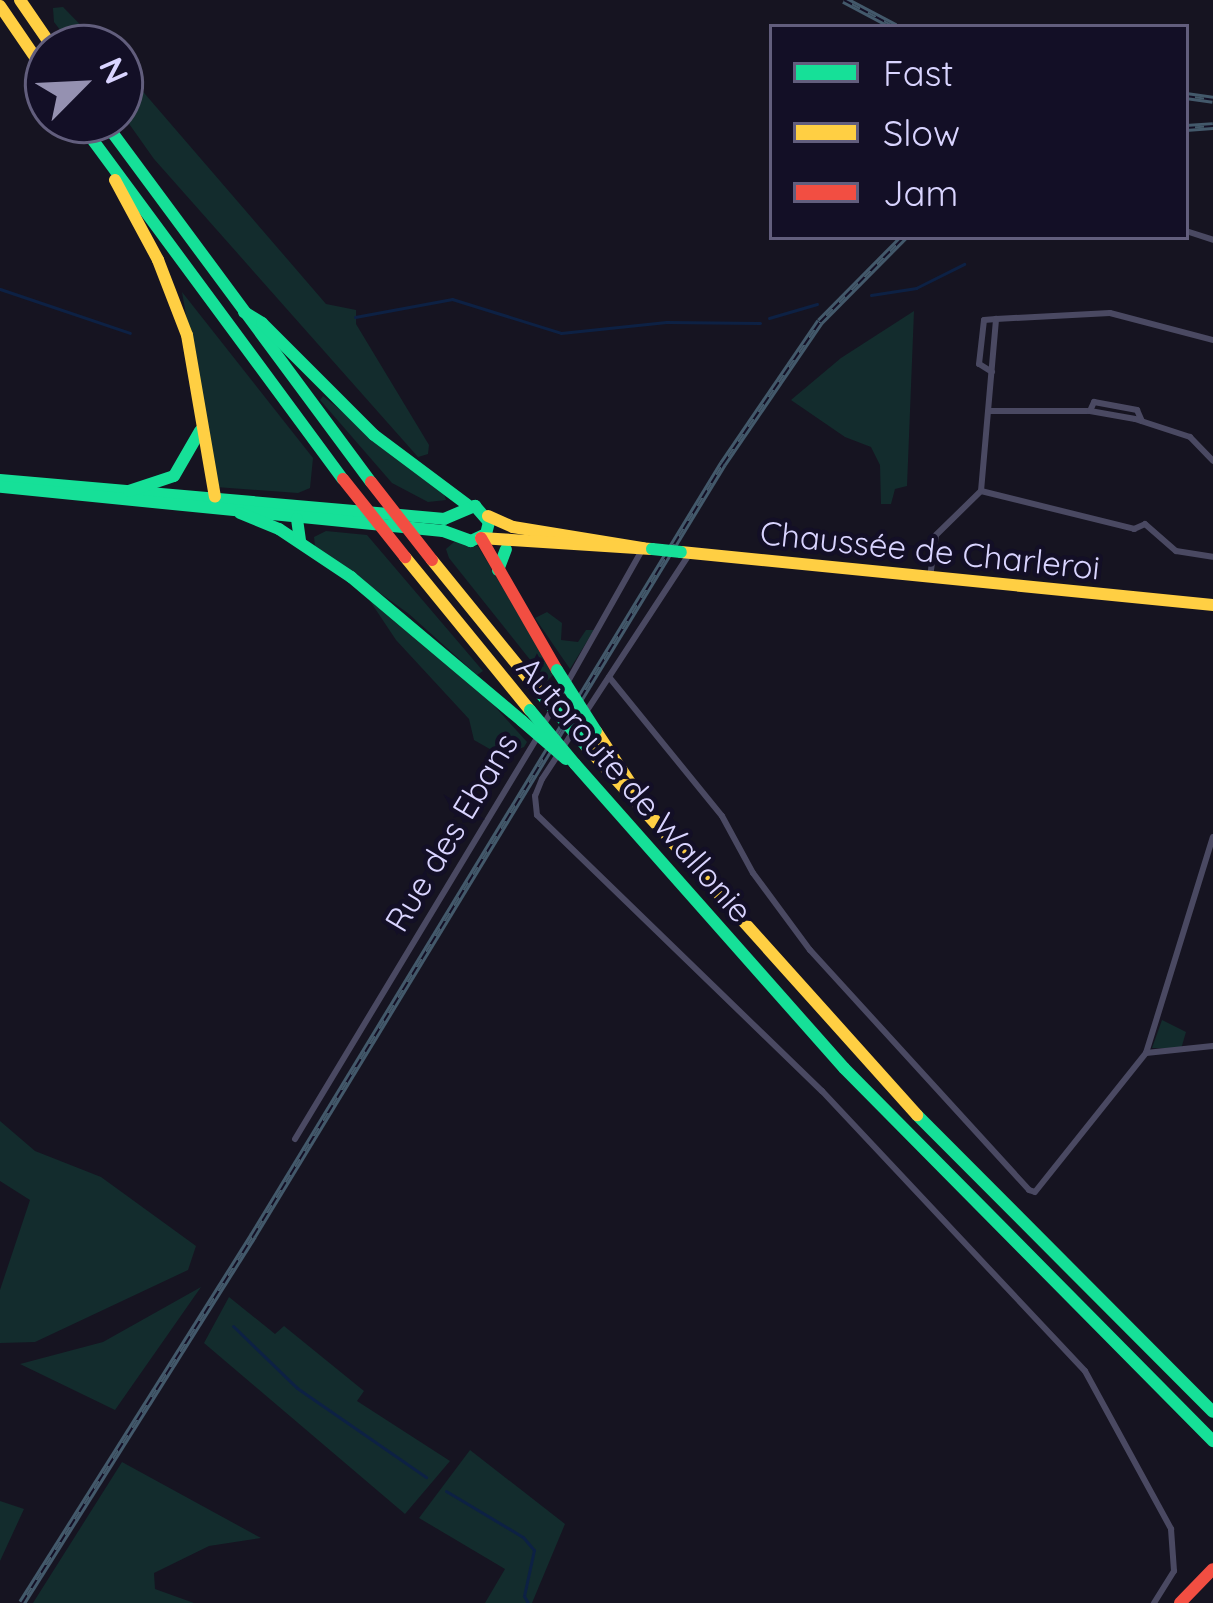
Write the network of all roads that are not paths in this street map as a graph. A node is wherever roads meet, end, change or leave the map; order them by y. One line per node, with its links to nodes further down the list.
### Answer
1 (0, 7): 2 (main road)
2 (24, 42)
3 (95, 144): 5 (main road, Autoroute de Wallonie)
4 (120, 144): 6 (main road, Autoroute de Wallonie)
5 (111, 167): 11 (main road); 35 (main road, Autoroute de Wallonie, bridge)
6 (239, 310): 17 (main road); 37 (main road, Autoroute de Wallonie, bridge)
7 (996, 319): 8 (street); 9 (street); 9 (street)
8 (1213, 340)
9 (992, 372): 10 (street)
10 (989, 411): 12 (street); 15 (street)
11 (201, 424): 14 (main road); 16 (main road)
12 (1213, 461)
13 (0, 484): 14 (main road); 19 (main road)
14 (129, 491): 16 (main road)
15 (981, 491): 30 (street); 32 (street)
16 (214, 497): 18 (main road); 19 (main road)
17 (470, 506): 20 (main road); 21 (main road)
18 (313, 507): 20 (main road); 22 (main road)
19 (235, 512): 22 (main road); 25 (main road)
20 (456, 516): 23 (main road)
21 (488, 516): 24 (main road); 26 (main road)
22 (297, 519): 23 (main road); 25 (main road)
23 (458, 533): 24 (main road)
24 (482, 538): 27 (main road); 31 (main road)
25 (301, 542): 35 (main road)
26 (594, 542): 27 (main road); 28 (main road, Chaussée de Charleroi)
27 (564, 544): 31 (main road)
28 (647, 548): 29 (main road, Chaussée de Charleroi, bridge); 40 (street, Rue des Ebans)
29 (685, 552): 32 (main road, Chaussée de Charleroi); 34 (street)
30 (1213, 557)
31 (498, 572): 37 (main road, bridge)
32 (930, 577): 33 (main road, Chaussée de Charleroi)
33 (1213, 605)
34 (608, 677): 39 (street); 44 (street)
35 (526, 716): 42 (main road, Autoroute de Wallonie, bridge)
36 (1213, 837): 39 (street)
37 (665, 840): 41 (main road, Autoroute de Wallonie)
38 (1213, 1046): 39 (street)
39 (1146, 1053)
40 (296, 1139)
41 (1213, 1412)
42 (1213, 1441)
43 (1213, 1568): 45 (main road)
44 (1154, 1603)
45 (1180, 1603)

